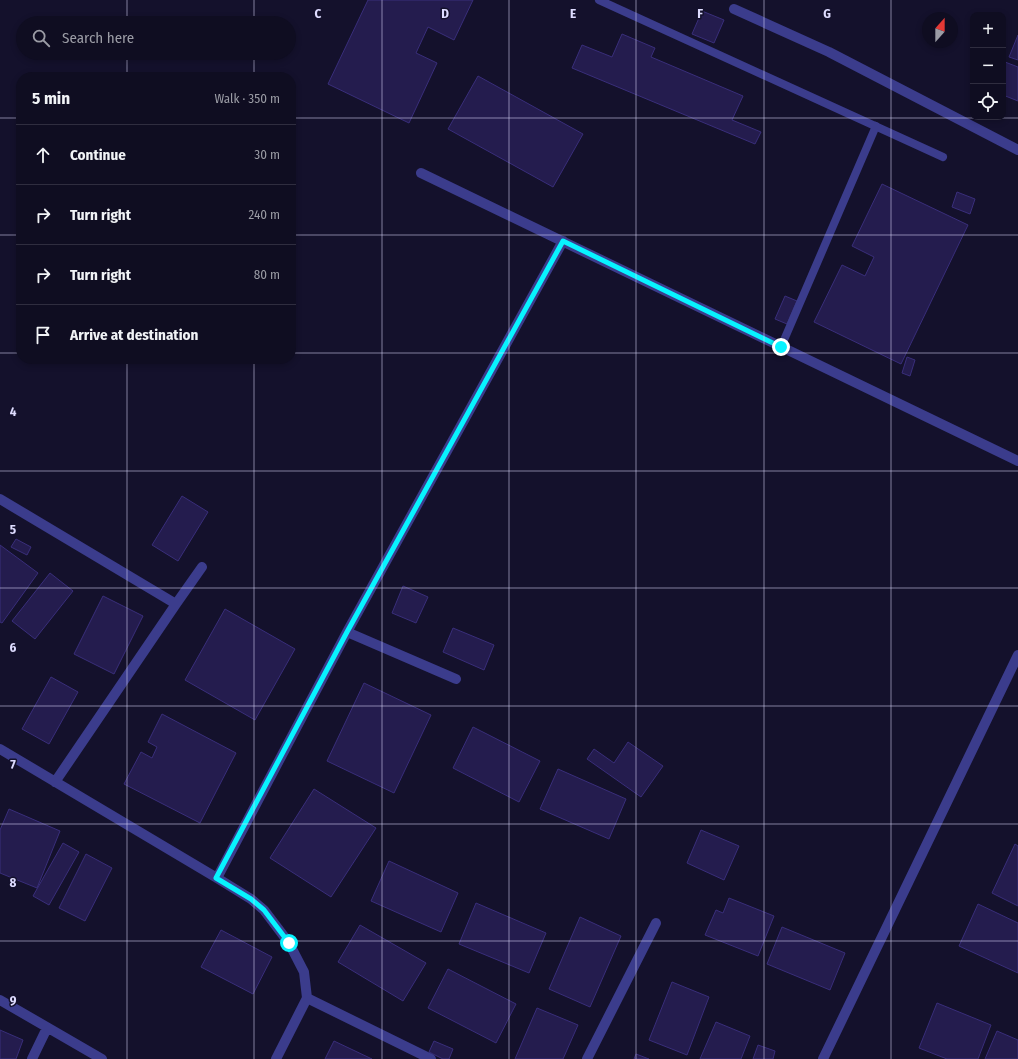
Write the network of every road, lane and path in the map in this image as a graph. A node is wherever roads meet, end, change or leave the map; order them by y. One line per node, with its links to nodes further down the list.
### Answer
1 (599, 0): 3 (lane)
2 (734, 9): 4 (street)
3 (876, 126): 5 (lane); 8 (lane)
4 (1018, 150)
5 (943, 157)
6 (421, 173): 7 (street)
7 (563, 241): 8 (street); 13 (street)
8 (781, 347): 9 (street)
9 (1018, 461)
10 (0, 499): 12 (street)
11 (202, 568): 12 (street)
12 (176, 604): 17 (street)
13 (347, 632): 15 (street); 18 (street)
14 (1018, 655): 28 (street)
15 (456, 679)
16 (0, 749): 17 (street)
17 (55, 782): 18 (street)
18 (216, 878): 20 (street)
19 (656, 923): 27 (street)
20 (308, 998): 25 (street); 26 (street)
21 (0, 1000): 22 (street)
22 (47, 1028): 23 (street); 24 (street)
23 (32, 1059)
24 (102, 1059)
25 (276, 1059)
26 (431, 1059)
27 (587, 1059)
28 (823, 1059)

